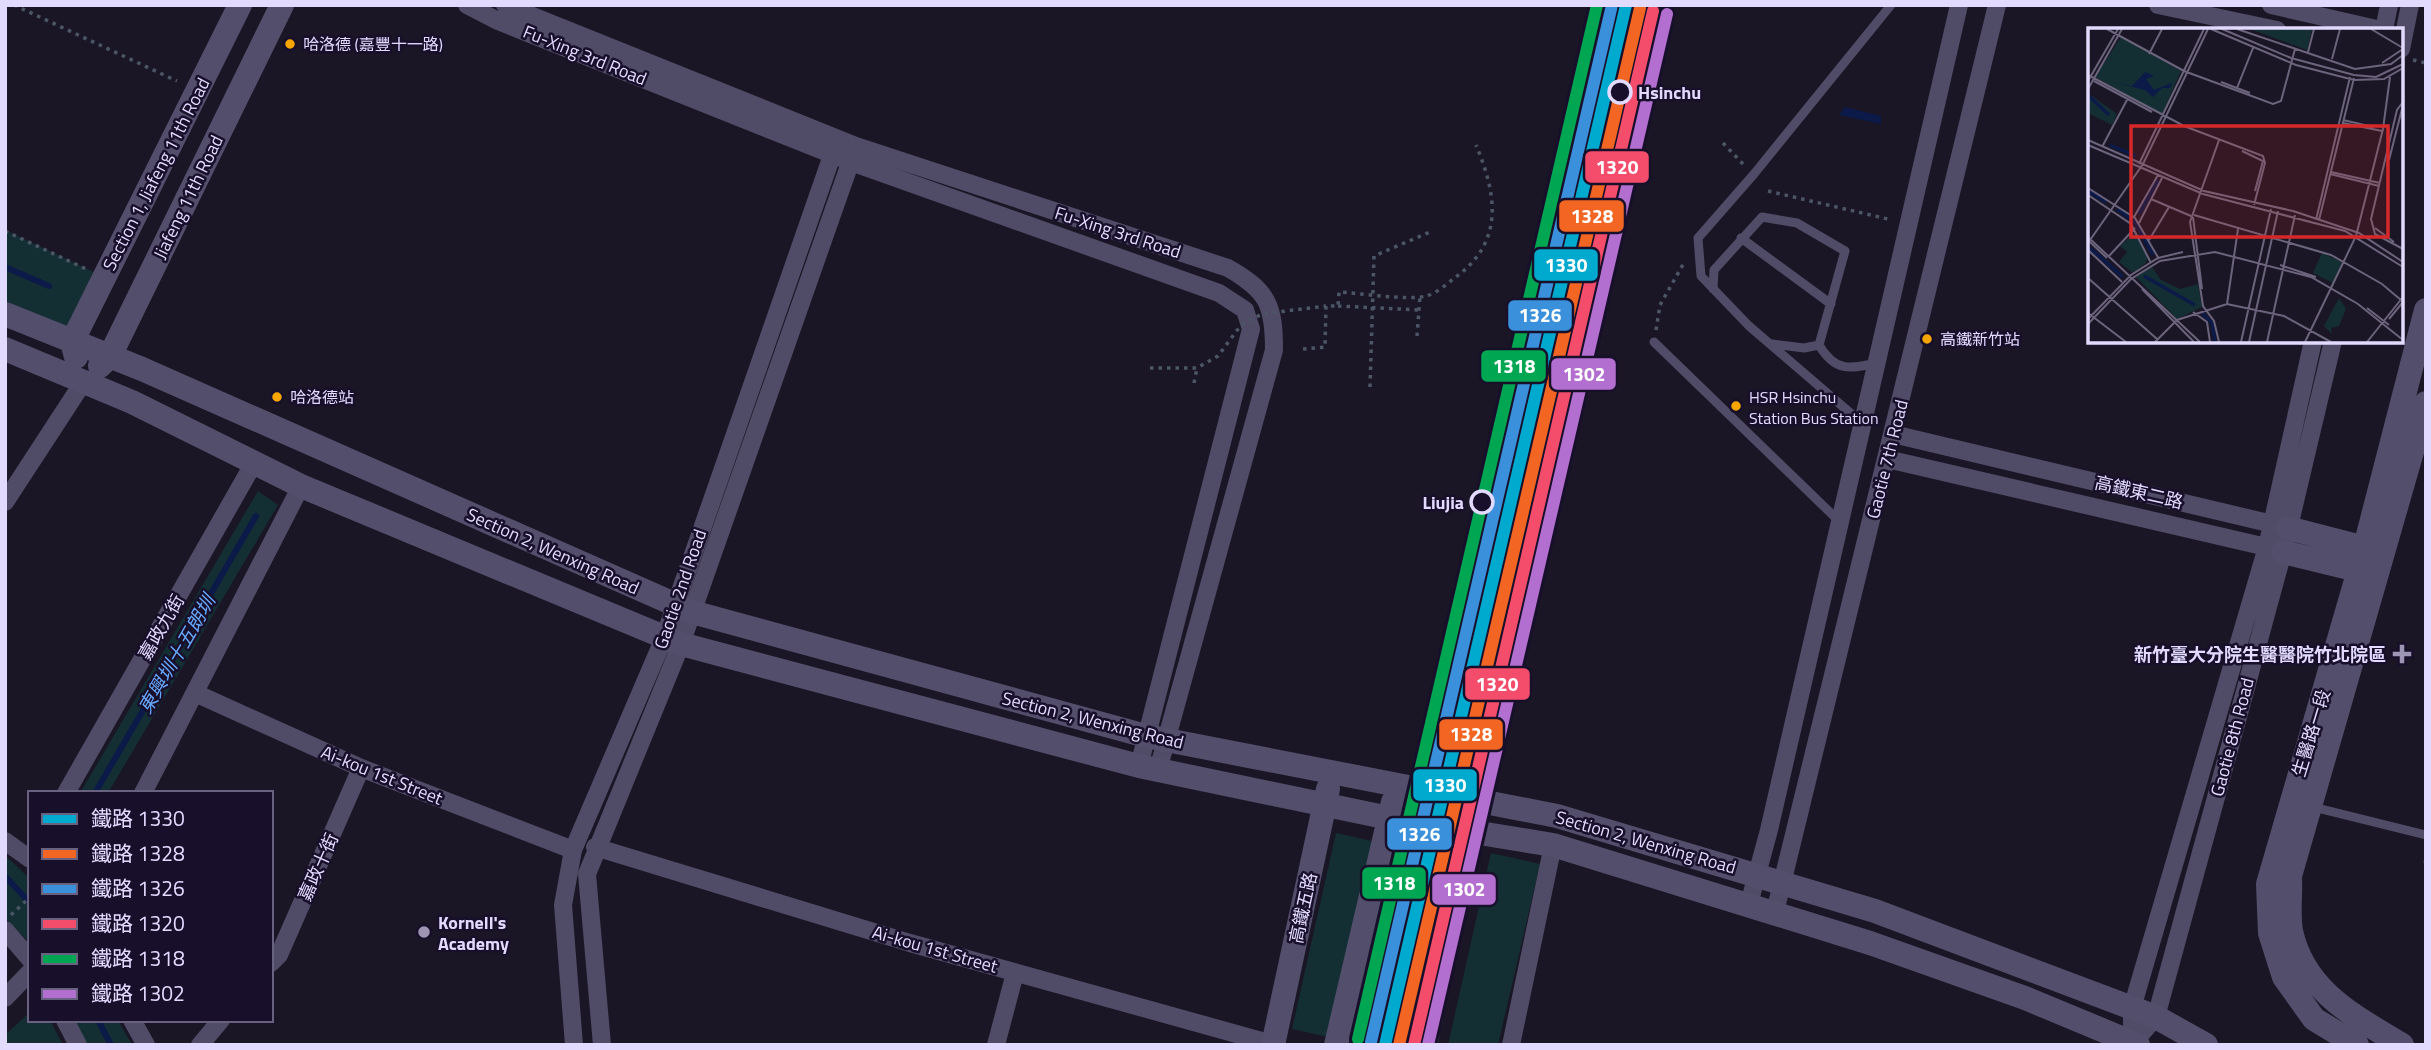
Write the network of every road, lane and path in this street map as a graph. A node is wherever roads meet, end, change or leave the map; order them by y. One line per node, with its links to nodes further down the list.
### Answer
1 (14, 5): 17 (path)
2 (240, 5): 17 (street, Section 1, Jiafeng 11th Road)
3 (282, 5): 49 (street, Jiafeng 11th Road)
4 (467, 5): 19 (street, Fu-Xing 3rd Road)
5 (505, 5): 19 (street, Fu-Xing 3rd Road)
6 (1891, 5): 27 (lane)
7 (1959, 5): 50 (street, Gaotie 7th Road)
8 (1997, 5): 58 (street, Gaotie 7th Road)
9 (2158, 5): 13 (street)
10 (2271, 5): 14 (street)
11 (2389, 5): 15 (street)
12 (2410, 5): 16 (street)
13 (2267, 28)
14 (2374, 28)
15 (2383, 28)
16 (2403, 34)
17 (198, 91): 41 (street, Section 1, Jiafeng 11th Road)
18 (1723, 143): 22 (path)
19 (836, 145): 21 (street, Fu-Xing 3rd Road); 66 (street, Gaotie 2nd Road)
20 (1476, 145): 32 (path)
21 (854, 154): 66 (street, Gaotie 2nd Road); 69 (street, Fu-Xing 3rd Road); 69 (street, Fu-Xing 3rd Road)
22 (1746, 167)
23 (1768, 191): 24 (path)
24 (1894, 221)
25 (5, 231): 29 (path)
26 (1430, 232): 31 (path)
27 (1698, 238): 30 (lane); 42 (path)
28 (1741, 238): 30 (lane); 33 (lane); 33 (lane)
29 (87, 270)
30 (1713, 289): 45 (lane)
31 (1372, 294): 32 (path); 35 (path); 36 (path)
32 (1420, 296): 37 (path)
33 (1830, 304): 46 (lane)
34 (1326, 306): 35 (path); 48 (path); 52 (path, bridge)
35 (1338, 306): 36 (path)
36 (1371, 308): 37 (path); 55 (path)
37 (1419, 310): 40 (path)
38 (2426, 310): 65 (street, 生醫路一段)
39 (5, 314): 41 (street, Section 2, Wenxing Road)
40 (1417, 336)
41 (72, 342): 49 (street, Section 2, Wenxing Road); 53 (street)
42 (1654, 342): 63 (lane)
43 (2313, 343): 64 (street, Gaotie 8th Road)
44 (2332, 343): 64 (street, Gaotie 8th Road)
45 (1772, 344): 46 (lane); 57 (lane)
46 (1819, 345): 50 (lane)
47 (5, 349): 53 (street, Section 2, Wenxing Road)
48 (1303, 349)
49 (110, 356): 53 (street, Jiafeng 11th Road); 66 (street, Section 2, Wenxing Road)
50 (1877, 363): 57 (street, Gaotie 7th Road)
51 (1150, 368): 52 (path, bridge)
52 (1197, 368): 54 (path)
53 (84, 381): 60 (street, Section 2, Wenxing Road); 62 (street)
54 (1194, 383)
55 (1370, 387)
56 (2426, 403): 65 (street, 生醫路一段)
57 (1863, 424): 63 (street, Gaotie 7th Road)
58 (1893, 434): 59 (street, Gaotie 7th Road); 64 (street, 高鐵東二路)
59 (1887, 459): 64 (street, 高鐵東二路); 86 (street, Gaotie 7th Road)
60 (255, 461): 61 (street, Section 2, Wenxing Road); 74 (street, 嘉政九街)
61 (301, 486): 67 (street, Section 2, Wenxing Road); 68 (street)
62 (5, 502)
63 (1841, 523): 85 (street, Gaotie 7th Road)
64 (2277, 537): 65 (street, 高鐵東二路); 97 (street, Gaotie 8th Road); 98 (street, Gaotie 8th Road)
65 (2372, 561): 77 (street, 生醫路一段)
66 (683, 608): 67 (street, Gaotie 2nd Road); 69 (street, Section 2, Wenxing Road)
67 (673, 641): 71 (street, Section 2, Wenxing Road); 82 (street, Gaotie 2nd Road); 83 (street, Gaotie 2nd Road)
68 (195, 693): 70 (street, Ai-kou 1st Street); 75 (street)
69 (1157, 738): 71 (street, Fu-Xing 3rd Road); 72 (street, Section 2, Wenxing Road)
70 (361, 768): 83 (street, Ai-kou 1st Street); 93 (street, 嘉政十街)
71 (1149, 768): 76 (street, Section 2, Wenxing Road)
72 (1331, 771): 73 (street, Section 2, Wenxing Road); 76 (street, 高鐵五路)
73 (1398, 785): 78 (street); 85 (street, Section 2, Wenxing Road)
74 (67, 791)
75 (144, 791)
76 (1325, 804): 78 (street, Section 2, Wenxing Road); 109 (street, 高鐵五路)
77 (2301, 804): 79 (lane); 113 (street, 生醫路一段); 114 (street, 生醫路一段)
78 (1389, 818): 81 (street, Section 2, Wenxing Road); 110 (street)
79 (2426, 835)
80 (5, 841): 84 (street)
81 (1553, 845): 88 (street, Section 2, Wenxing Road); 111 (street)
82 (596, 847): 94 (street, Ai-kou 1st Street); 107 (street, Gaotie 2nd Road)
83 (573, 849): 106 (street, Gaotie 2nd Road)
84 (28, 857)
85 (1757, 875): 86 (street, Section 2, Wenxing Road); 88 (street, Gaotie 7th Road)
86 (1784, 883): 89 (street, Gaotie 7th Road); 97 (street, Section 2, Wenxing Road)
87 (28, 899): 90 (path)
88 (1749, 904): 89 (street, Section 2, Wenxing Road)
89 (1775, 912): 102 (street, Section 2, Wenxing Road)
90 (5, 920)
91 (5, 930): 92 (street)
92 (28, 958)
93 (273, 961)
94 (1015, 973): 108 (street); 109 (street, Ai-kou 1st Street)
95 (28, 974): 96 (street)
96 (5, 998)
97 (2132, 1008): 98 (street, Section 2, Wenxing Road); 102 (street, Gaotie 8th Road)
98 (2156, 1017): 102 (street, Gaotie 8th Road); 112 (street, Section 2, Wenxing Road)
99 (66, 1022): 103 (street)
100 (133, 1022): 104 (street)
101 (219, 1022): 105 (street)
102 (2134, 1044)
103 (78, 1045)
104 (146, 1045)
105 (200, 1045)
106 (574, 1045)
107 (602, 1045)
108 (996, 1045)
109 (1274, 1045)
110 (1336, 1045)
111 (1511, 1045)
112 (2206, 1045)
113 (2357, 1045)
114 (2402, 1045)

